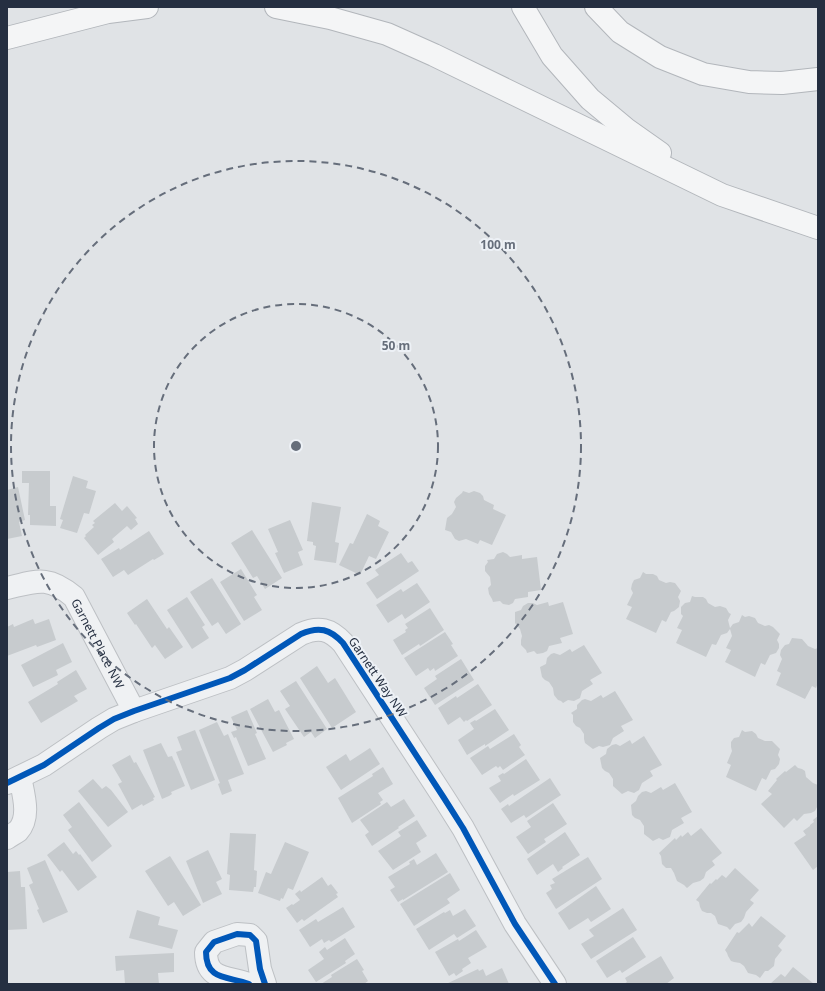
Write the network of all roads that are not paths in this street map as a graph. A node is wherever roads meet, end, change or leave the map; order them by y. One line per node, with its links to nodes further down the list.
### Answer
1 (147, 7): 5 (highway)
2 (276, 7): 7 (highway)
3 (523, 7): 7 (highway)
4 (596, 7): 6 (highway)
5 (7, 38)
6 (818, 79)
7 (722, 195): 8 (highway)
8 (818, 228)
9 (7, 588): 10 (street, Garnett Place NW)
10 (134, 711): 11 (street, Garnett Way NW); 15 (street, Garnett Way NW)
11 (14, 780): 12 (street, Garnett Way NW)
12 (7, 838)
13 (249, 984): 14 (street)
14 (266, 984)
15 (555, 984)

